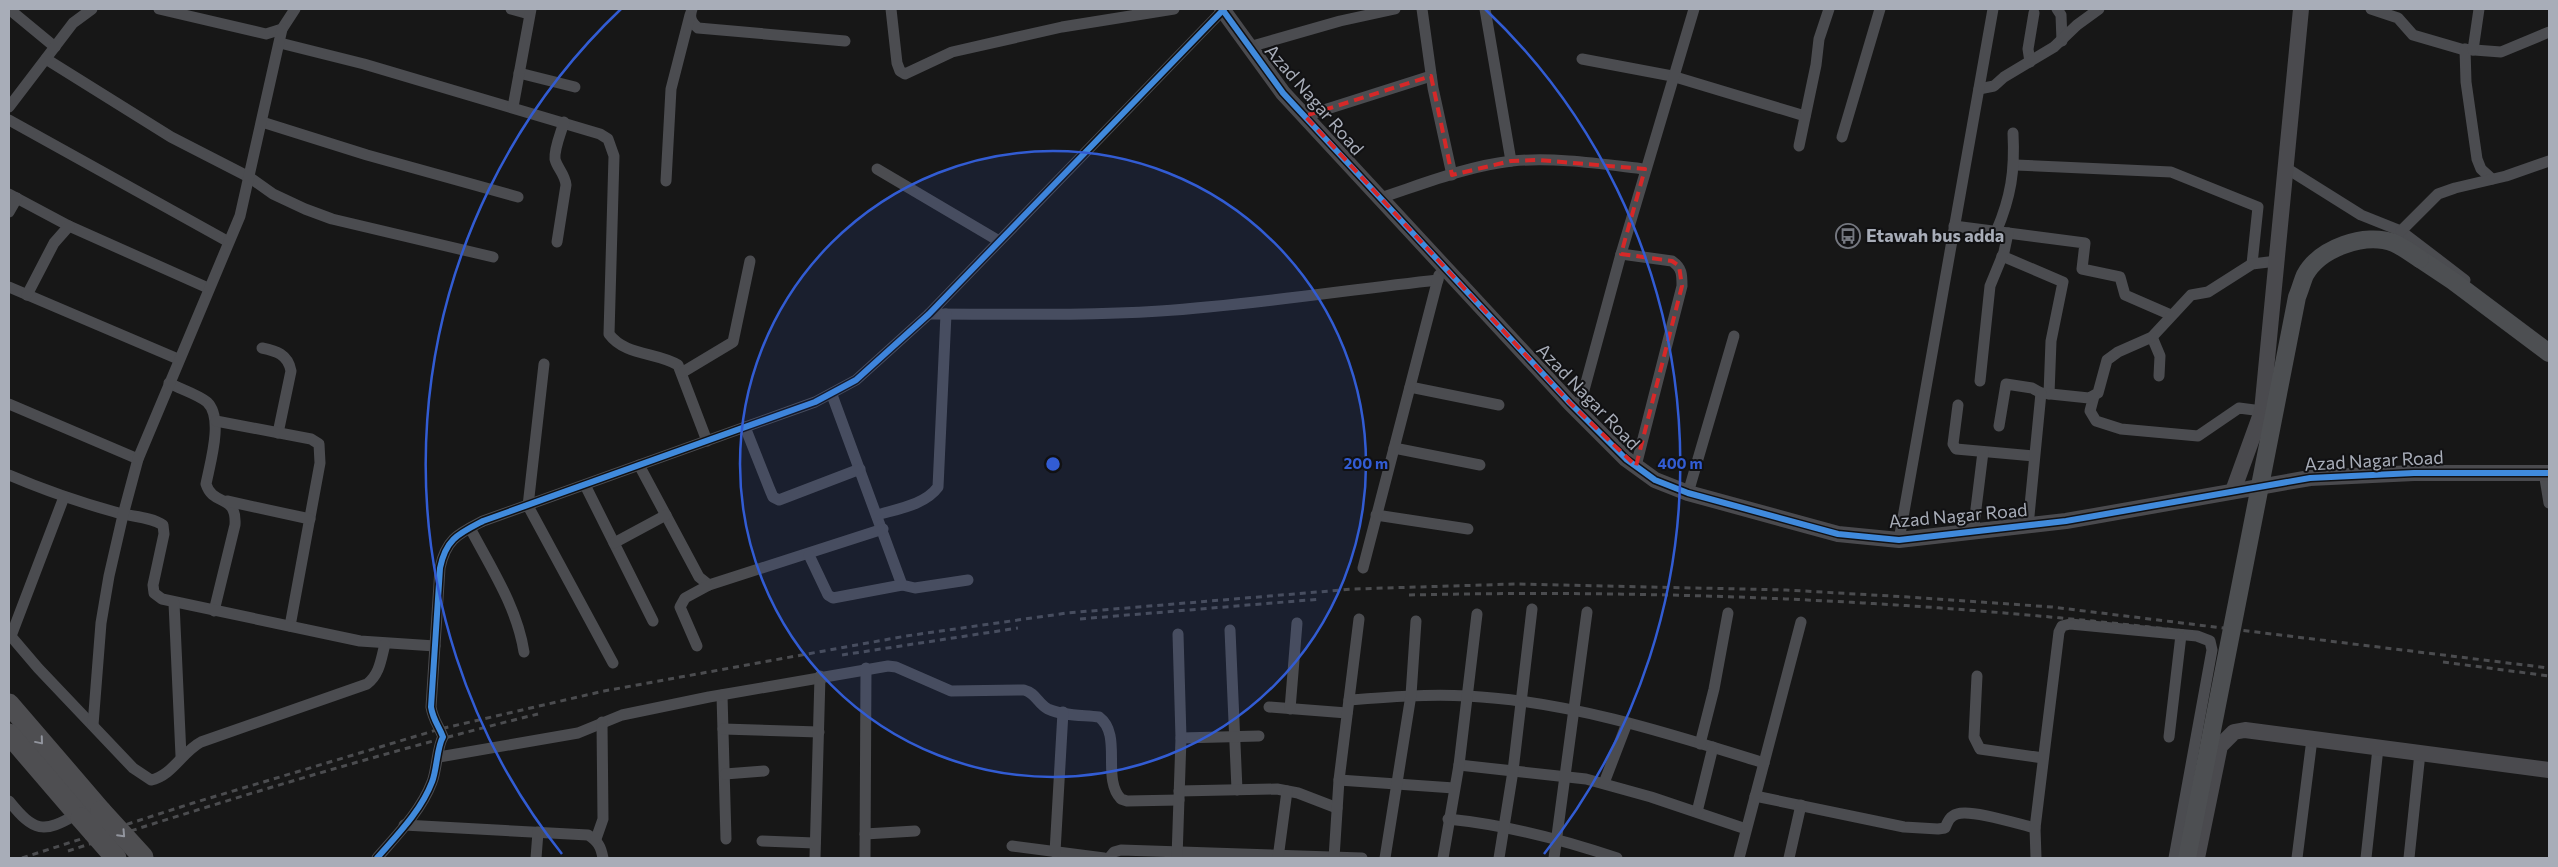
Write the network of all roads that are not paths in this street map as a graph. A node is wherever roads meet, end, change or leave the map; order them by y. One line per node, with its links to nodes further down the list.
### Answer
1 (92, 9): 29 (street)
2 (159, 9): 24 (street)
3 (295, 9): 24 (street)
4 (511, 9): 20 (street)
5 (891, 9): 6 (street)
6 (1174, 9)
7 (1223, 9): 30 (street, Azad Nagar Road); 70 (street)
8 (1395, 9): 30 (street)
9 (1422, 9): 36 (street)
10 (1485, 9): 50 (street)
11 (1694, 9): 37 (street)
12 (1829, 9): 43 (street)
13 (1880, 9): 48 (street)
14 (1993, 9): 39 (street)
15 (2099, 9): 27 (street)
16 (2301, 9): 53 (street)
17 (2372, 9): 31 (street)
18 (2479, 9): 31 (street)
19 (13, 10): 29 (street)
20 (530, 11): 35 (street)
21 (2061, 11): 27 (street)
22 (691, 12): 26 (street); 59 (street)
23 (2034, 13): 34 (street)
24 (282, 29): 28 (street)
25 (2549, 32): 31 (street)
26 (845, 41)
27 (2062, 41): 34 (street)
28 (280, 43): 41 (street); 45 (street)
29 (55, 47): 32 (street)
30 (1249, 47): 42 (street, Azad Nagar Road)
31 (2469, 50): 58 (street)
32 (46, 59): 40 (street); 57 (street)
33 (1582, 59): 37 (street)
34 (2030, 62): 39 (street)
35 (519, 73): 38 (street); 41 (street)
36 (1431, 76): 42 (street); 56 (street)
37 (1672, 76): 43 (street); 55 (street)
38 (575, 87)
39 (1979, 89): 65 (street)
40 (9, 107)
41 (513, 107): 46 (street)
42 (1305, 116): 62 (street, Azad Nagar Road)
43 (1805, 116): 49 (street)
44 (9, 120): 69 (street)
45 (262, 122): 57 (street); 61 (street)
46 (564, 122): 71 (street); 92 (street)
47 (2013, 133): 52 (street)
48 (1842, 137)
49 (1799, 146)
50 (1511, 161): 55 (street); 56 (street)
51 (2549, 161): 58 (street)
52 (2015, 164): 67 (street); 77 (street)
53 (2286, 168): 66 (street); 76 (street)
54 (877, 169): 70 (street)
55 (1645, 169): 72 (street)
56 (1452, 175): 62 (street)
57 (249, 177): 69 (street); 74 (street)
58 (2492, 179): 66 (street)
59 (666, 181)
60 (13, 196): 63 (street); 64 (street)
61 (518, 197)
62 (1380, 198): 78 (street, Azad Nagar Road)
63 (9, 212)
64 (68, 226): 80 (street); 81 (street)
65 (1954, 226): 67 (street); 137 (street)
66 (2401, 231): 82 (street)
67 (1996, 232): 68 (street)
68 (2008, 233): 73 (street); 85 (street)
69 (227, 241): 80 (street)
70 (999, 241): 83 (street)
71 (557, 242)
72 (1620, 254): 104 (street); 116 (street)
73 (2002, 256): 94 (street); 97 (street)
74 (493, 257)
75 (750, 261): 92 (street)
76 (2277, 261): 77 (street); 103 (street)
77 (2252, 264): 85 (street)
78 (1440, 272): 84 (street); 96 (street); 104 (street, Azad Nagar Road)
79 (9, 287): 81 (street)
80 (208, 288): 90 (street)
81 (27, 295): 90 (street)
82 (2488, 307): 89 (main road); 254 (main road, bridge)
83 (929, 314): 84 (street); 98 (street)
84 (946, 314): 128 (street)
85 (2171, 315): 87 (street)
86 (1734, 336): 122 (street)
87 (2152, 336): 93 (street); 99 (street)
88 (262, 348): 108 (street)
89 (2549, 353)
90 (178, 359): 95 (street)
91 (544, 364): 126 (street)
92 (683, 372): 109 (street)
93 (2159, 376)
94 (1980, 382)
95 (169, 383): 105 (street); 113 (street)
96 (1410, 387): 101 (street); 110 (street)
97 (2045, 393): 99 (street); 106 (street); 112 (street)
98 (832, 394): 107 (street); 117 (street)
99 (2094, 396): 103 (street)
100 (9, 404): 113 (street)
101 (1499, 405)
102 (1958, 405): 111 (street)
103 (2262, 411): 121 (street)
104 (1578, 412): 116 (street, Azad Nagar Road)
105 (216, 421): 108 (street); 124 (street)
106 (1999, 426)
107 (745, 427): 109 (street); 117 (street)
108 (278, 433): 131 (street)
109 (707, 441): 114 (street)
110 (1394, 448): 115 (street); 129 (street)
111 (1983, 452): 112 (street); 136 (street)
112 (2034, 456): 132 (street)
113 (138, 459): 127 (street)
114 (639, 465): 120 (street); 130 (street)
115 (1480, 465)
116 (1636, 466): 122 (street, Azad Nagar Road)
117 (860, 469): 128 (street)
118 (2547, 473): 121 (street, Azad Nagar Road); 125 (street)
119 (9, 475): 123 (street)
120 (585, 485): 126 (street); 138 (street)
121 (2233, 491): 132 (street, Azad Nagar Road)
122 (1688, 492): 137 (street, Azad Nagar Road)
123 (64, 497): 127 (street); 159 (street)
124 (227, 501): 131 (street); 146 (street)
125 (2549, 503)
126 (528, 506): 133 (street); 164 (street)
127 (123, 515): 144 (street); 181 (street)
128 (877, 515): 135 (street)
129 (1376, 515): 134 (street); 140 (street)
130 (666, 516): 138 (street); 142 (street)
131 (310, 518): 155 (street)
132 (2028, 526): 136 (street, Azad Nagar Road)
133 (470, 528): 161 (street); 163 (street)
134 (1468, 529)
135 (883, 530): 139 (street); 143 (street)
136 (1973, 532): 137 (street, Azad Nagar Road)
137 (1898, 540)
138 (614, 543): 151 (street)
139 (809, 555): 142 (street); 143 (street)
140 (1363, 568)
141 (968, 580): 143 (street)
142 (709, 585): 162 (street)
143 (902, 585)
144 (174, 603): 146 (street); 194 (street)
145 (1532, 609): 172 (street)
146 (214, 611): 155 (street)
147 (1587, 612): 176 (street)
148 (1728, 613): 190 (street)
149 (1477, 614): 170 (street)
150 (1359, 619): 171 (street)
151 (653, 620)
152 (1416, 621): 169 (street)
153 (1801, 622): 197 (street)
154 (1297, 623): 175 (street)
155 (290, 626): 160 (street)
156 (1230, 630): 186 (street)
157 (1178, 634): 188 (street)
158 (2181, 634): 187 (street); 196 (street); 253 (street)
159 (10, 635): 181 (street)
160 (385, 644): 161 (street); 194 (street)
161 (435, 646): 195 (street)
162 (697, 646)
163 (524, 652)
164 (613, 663)
165 (866, 668): 166 (street); 177 (street); 224 (street)
166 (820, 676): 168 (street); 183 (street)
167 (1977, 676): 196 (street)
168 (722, 695): 179 (street); 182 (street)
169 (1411, 695): 170 (street); 171 (street); 205 (street)
170 (1467, 696): 172 (street); 198 (street)
171 (1349, 700): 178 (street)
172 (1520, 701): 176 (street); 201 (street)
173 (9, 704): 236 (highway, one-way to 236, bridge)
174 (1269, 707): 175 (street)
175 (1290, 709): 178 (street)
176 (1573, 711): 180 (street); 203 (street)
177 (1063, 712): 210 (street); 231 (street)
178 (1347, 713): 204 (street)
179 (602, 722): 195 (street); 226 (street)
180 (1627, 724): 190 (street); 206 (street)
181 (93, 725): 194 (street)
182 (723, 729): 183 (street); 202 (street)
183 (819, 732): 229 (street)
184 (9, 734): 216 (highway)
185 (1259, 736): 186 (street)
186 (1234, 737): 188 (street); 208 (street)
187 (2169, 737)
188 (1181, 738): 210 (street)
189 (2312, 739): 192 (street); 255 (street); 256 (street)
190 (1700, 744): 191 (street)
191 (1713, 747): 197 (street); 215 (street)
192 (2378, 748): 193 (street); 257 (street)
193 (2420, 753): 199 (street); 258 (street)
194 (181, 756)
195 (439, 757): 218 (street)
196 (2043, 758): 220 (street)
197 (1764, 763): 211 (street)
198 (1459, 765): 201 (street); 207 (street)
199 (2549, 770)
200 (764, 771): 202 (street)
201 (1513, 771): 203 (street); 219 (street)
202 (724, 774): 227 (street)
203 (1565, 775): 206 (street); 225 (street)
204 (1339, 780): 205 (street); 214 (street)
205 (1399, 783): 207 (street); 245 (street)
206 (1604, 783): 215 (street)
207 (1454, 788): 217 (street)
208 (1237, 790): 209 (street); 210 (street)
209 (1287, 792): 214 (street); 233 (street)
210 (1179, 796): 232 (street)
211 (1755, 796): 213 (street); 221 (street)
212 (9, 801): 216 (street)
213 (1801, 805): 220 (street); 251 (street)
214 (1337, 808): 234 (street)
215 (1697, 812): 221 (street)
216 (79, 816): 235 (highway, bridge)
217 (1448, 819): 219 (street); 246 (street)
218 (404, 826): 223 (street); 237 (street)
219 (1504, 828): 225 (street); 247 (street)
220 (2034, 828): 252 (street)
221 (1746, 829): 250 (street)
222 (915, 831): 224 (street)
223 (538, 832): 226 (street); 238 (street)
224 (865, 834): 241 (street)
225 (1558, 838): 248 (street); 249 (street)
226 (596, 839): 239 (street)
227 (726, 839)
228 (762, 841): 229 (street)
229 (816, 843): 240 (street)
230 (1012, 846): 231 (street)
231 (1055, 852): 242 (street)
232 (1178, 856): 233 (street); 243 (street)
233 (1278, 856): 234 (street)
234 (1334, 857): 244 (street)
235 (116, 858)
236 (144, 858)
237 (376, 858)
238 (536, 858)
239 (603, 858)
240 (815, 858)
241 (865, 858)
242 (1104, 858)
243 (1109, 858)
244 (1362, 858)
245 (1385, 858)
246 (1443, 858)
247 (1499, 858)
248 (1554, 858)
249 (1616, 858)
250 (1739, 858)
251 (1789, 858)
252 (2036, 858)
253 (2174, 858)
254 (2187, 858)
255 (2197, 858)
256 (2297, 858)
257 (2366, 858)
258 (2409, 858)

